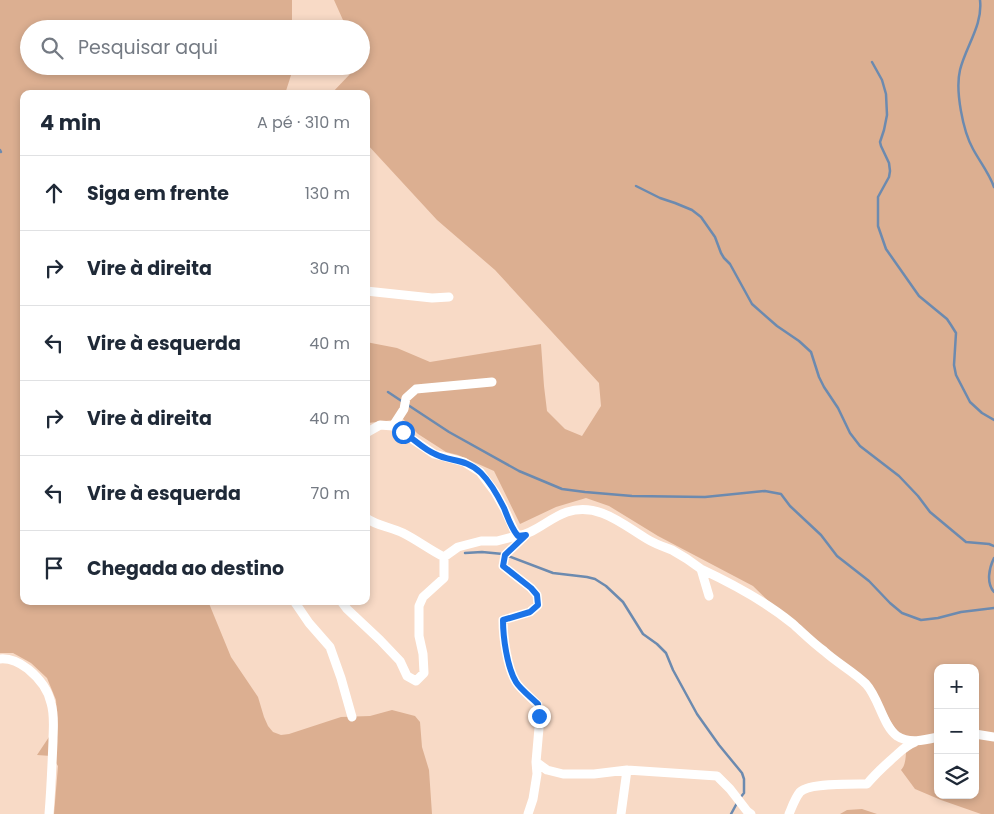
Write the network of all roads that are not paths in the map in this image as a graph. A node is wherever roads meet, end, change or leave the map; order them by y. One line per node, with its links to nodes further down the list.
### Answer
1 (370, 291): 2 (street)
2 (449, 297)
3 (492, 382): 4 (street)
4 (394, 426): 5 (street); 7 (street)
5 (370, 431)
6 (370, 520): 8 (street)
7 (523, 535): 8 (street); 9 (street); 19 (street)
8 (444, 557): 12 (street)
9 (702, 569): 10 (street); 18 (street)
10 (709, 596)
11 (297, 605): 14 (street)
12 (344, 605)
13 (0, 659): 21 (street)
14 (352, 717)
15 (979, 734): 16 (street)
16 (994, 736)
17 (934, 738): 18 (street)
18 (917, 741): 25 (street)
19 (536, 762): 20 (street); 22 (street)
20 (628, 770): 23 (street); 24 (street)
21 (48, 814)
22 (528, 814)
23 (621, 814)
24 (751, 814)
25 (789, 814)

